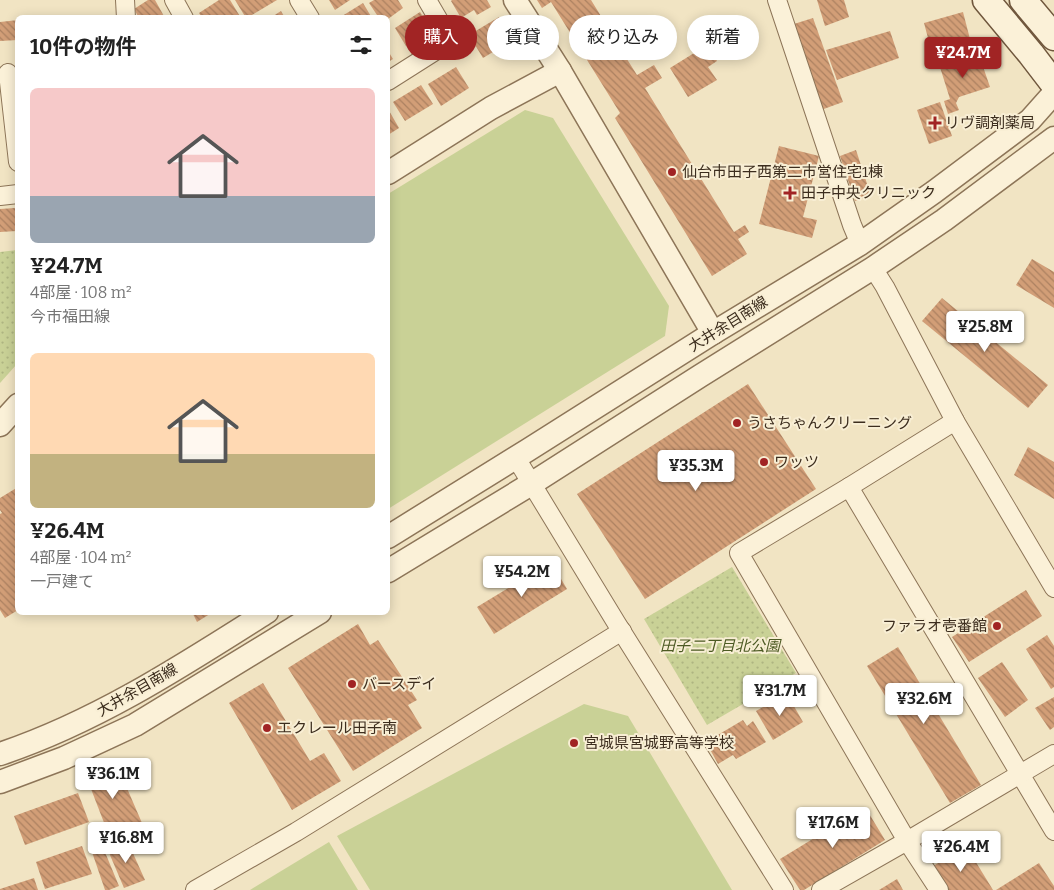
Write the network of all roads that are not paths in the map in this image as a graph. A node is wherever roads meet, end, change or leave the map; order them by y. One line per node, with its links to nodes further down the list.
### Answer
1 (125, 0): 9 (street)
2 (174, 0): 10 (street)
3 (299, 0): 11 (street)
4 (427, 0): 15 (street)
5 (515, 0): 13 (street)
6 (777, 0): 23 (street)
7 (986, 0): 16 (main road)
8 (1023, 0): 12 (main road)
9 (126, 15)
10 (182, 15)
11 (308, 15)
12 (1054, 37)
13 (560, 71): 20 (street); 25 (street)
14 (9, 73): 18 (street)
15 (390, 80)
16 (1054, 84)
17 (1054, 93): 23 (street, 大井余目南線)
18 (15, 132)
19 (1054, 138): 24 (street)
20 (390, 172)
21 (15, 194): 22 (street)
22 (0, 196)
23 (860, 244): 25 (street, 大井余目南線)
24 (873, 268): 27 (street); 30 (street)
25 (713, 333): 29 (street, 大井余目南線)
26 (15, 408): 28 (street)
27 (955, 421): 31 (street); 34 (street)
28 (0, 425)
29 (516, 458): 30 (street); 32 (street, 大井余目南線)
30 (531, 484): 33 (street); 37 (street)
31 (849, 487): 40 (street); 43 (street)
32 (390, 536)
33 (390, 570)
34 (1054, 588)
35 (262, 615): 38 (street, 大井余目南線)
36 (315, 615): 41 (street)
37 (622, 631): 44 (street); 45 (street)
38 (0, 754)
39 (1054, 754): 40 (street)
40 (1019, 774): 42 (street); 43 (street)
41 (0, 782)
42 (1054, 832)
43 (907, 841): 46 (street); 47 (street)
44 (195, 890)
45 (784, 890)
46 (821, 890)
47 (939, 890)

